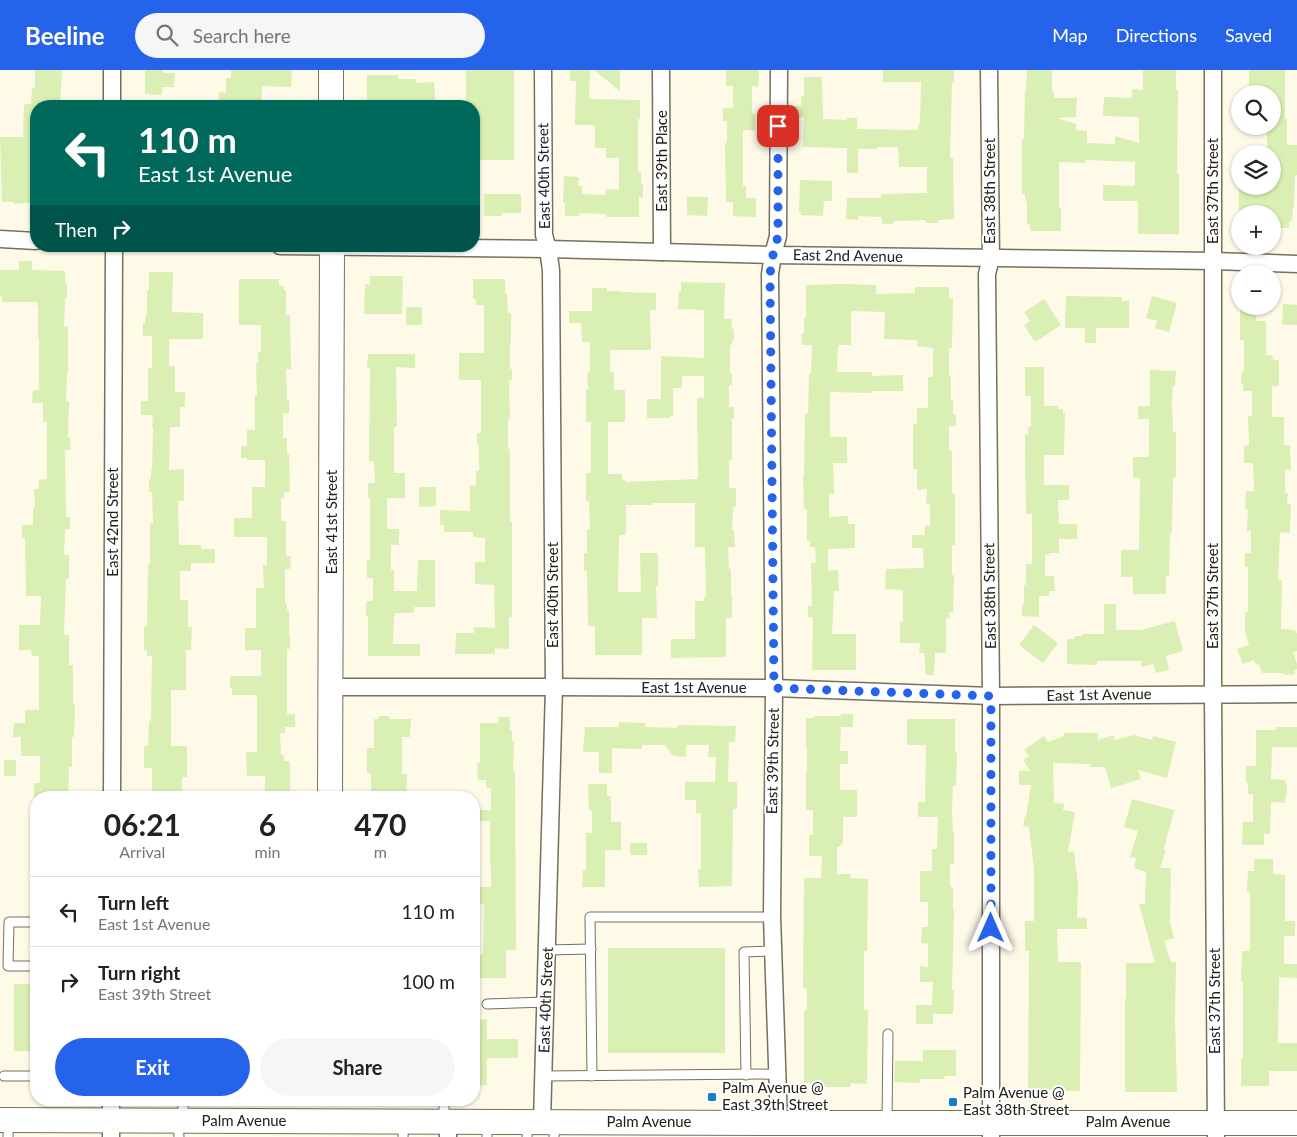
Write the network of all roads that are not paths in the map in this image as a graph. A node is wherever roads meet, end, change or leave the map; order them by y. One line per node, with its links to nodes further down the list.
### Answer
1 (112, 70): 8 (street)
2 (331, 70): 9 (main road)
3 (543, 70): 13 (street, East 40th Street)
4 (661, 70): 16 (street, East 39th Place)
5 (779, 70): 17 (street, East 39th Street)
6 (989, 70): 18 (street, East 38th Street)
7 (1213, 70): 19 (street, East 37th Street)
8 (112, 100)
9 (331, 100)
10 (0, 240): 11 (street)
11 (30, 241)
12 (480, 248): 13 (street, East 2nd Avenue)
13 (548, 249): 16 (street, East 2nd Avenue); 22 (street, East 40th Street)
14 (114, 252): 27 (street, East 42nd Street)
15 (332, 252): 21 (main road, East 41st Street)
16 (662, 252): 17 (street, East 2nd Avenue)
17 (773, 255): 18 (street, East 2nd Avenue); 23 (street, East 39th Street)
18 (991, 258): 19 (street, East 2nd Avenue); 26 (street, East 38th Street)
19 (1214, 261): 20 (street, East 2nd Avenue); 24 (street, East 37th Street)
20 (1297, 264)
21 (331, 687): 22 (street, East 1st Avenue); 28 (main road, East 41st Street)
22 (554, 687): 23 (street, East 1st Avenue); 32 (street, East 40th Street)
23 (774, 688): 26 (street, East 1st Avenue); 29 (street, East 39th Street)
24 (1213, 694): 25 (street, East 1st Avenue); 26 (street, East 1st Avenue); 57 (street, East 37th Street)
25 (1297, 694)
26 (991, 696): 56 (street, East 38th Street)
27 (112, 791)
28 (330, 791)
29 (772, 917): 31 (lane); 33 (street, East 39th Street)
30 (30, 922): 34 (lane)
31 (591, 949): 32 (lane); 43 (lane)
32 (547, 950): 35 (street, East 40th Street)
33 (772, 951): 38 (street, East 39th Street); 39 (lane)
34 (30, 966)
35 (546, 1002): 36 (lane); 42 (street, East 40th Street)
36 (487, 1004)
37 (888, 1034): 48 (lane)
38 (777, 1074): 39 (lane); 51 (street, East 39th Street)
39 (746, 1075): 43 (lane)
40 (4, 1076): 41 (lane)
41 (30, 1076)
42 (544, 1076): 43 (lane); 52 (street, East 40th Street)
43 (592, 1076)
44 (111, 1119): 46 (main road, Palm Avenue); 50 (main road, Palm Avenue)
45 (328, 1119): 46 (main road, Palm Avenue); 53 (main road, Palm Avenue)
46 (180, 1120)
47 (446, 1120): 53 (main road, Palm Avenue); 54 (main road, Palm Avenue)
48 (887, 1122): 51 (main road, Palm Avenue); 56 (main road, Palm Avenue)
49 (1289, 1125): 57 (main road, Palm Avenue)
50 (5, 1126)
51 (779, 1126): 55 (main road, Palm Avenue)
52 (541, 1128): 54 (main road, Palm Avenue); 55 (main road, Palm Avenue)
53 (404, 1129)
54 (487, 1129)
55 (662, 1129)
56 (991, 1130): 57 (main road, Palm Avenue)
57 (1216, 1130)

